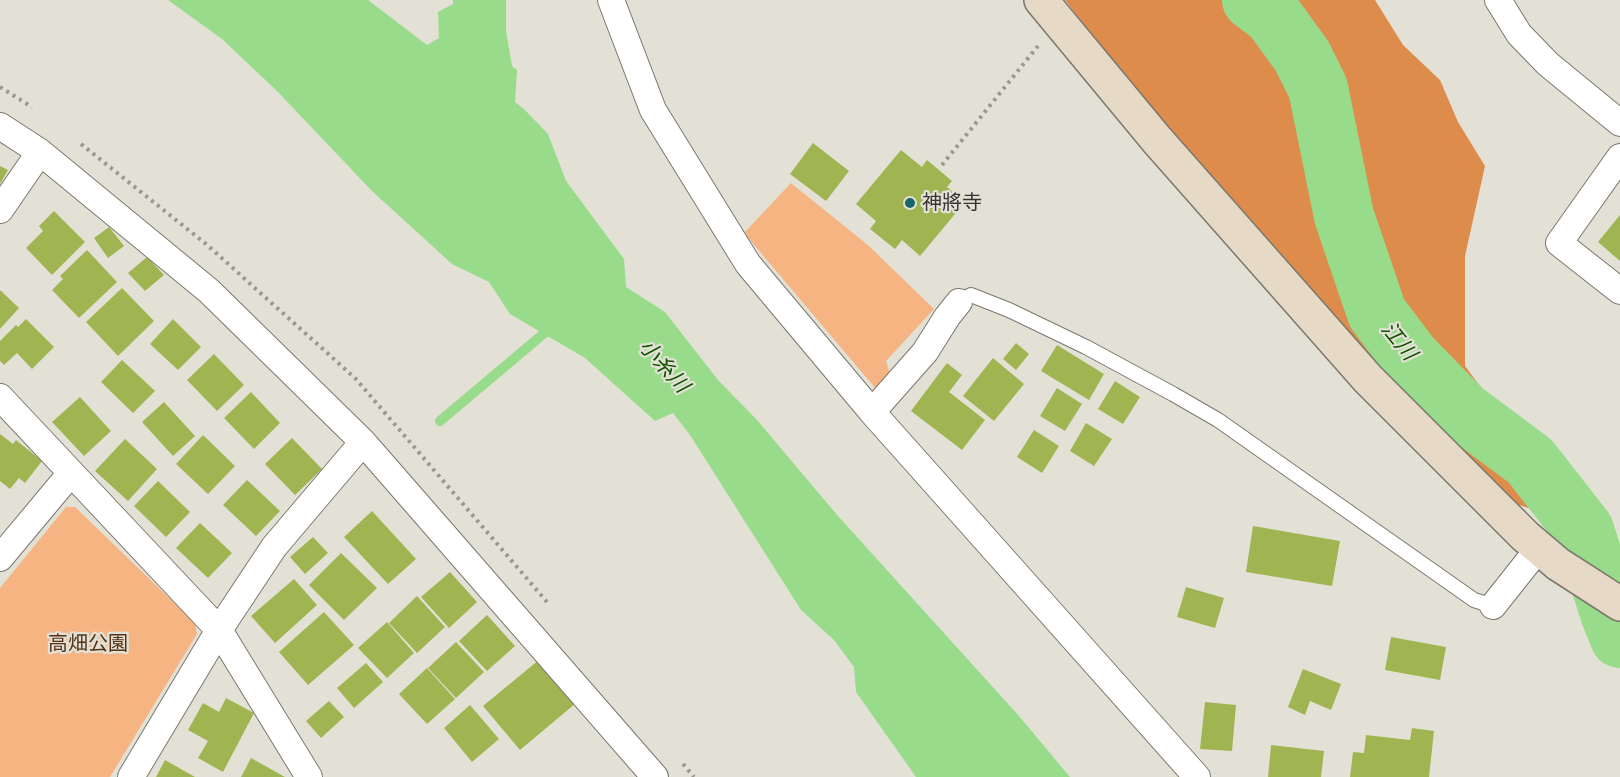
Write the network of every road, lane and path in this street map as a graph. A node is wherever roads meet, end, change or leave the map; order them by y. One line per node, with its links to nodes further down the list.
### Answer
1 (611, 0): 14 (street)
2 (1041, 0): 17 (street)
3 (1498, 0): 5 (street)
4 (1044, 39): 9 (path)
5 (1620, 123)
6 (0, 126): 7 (street)
7 (40, 152): 10 (street); 15 (street)
8 (1620, 157): 11 (street)
9 (942, 165)
10 (0, 210)
11 (1620, 291)
12 (958, 302): 14 (street); 20 (lane)
13 (0, 397): 16 (street)
14 (872, 412): 25 (street)
15 (363, 442): 21 (street); 24 (street)
16 (71, 472): 18 (street); 21 (street)
17 (1549, 556): 19 (street); 20 (street)
18 (0, 558)
19 (1620, 604)
20 (1493, 606)
21 (219, 630): 22 (street); 23 (street)
22 (306, 775)
23 (131, 777)
24 (655, 777)
25 (1197, 777)

